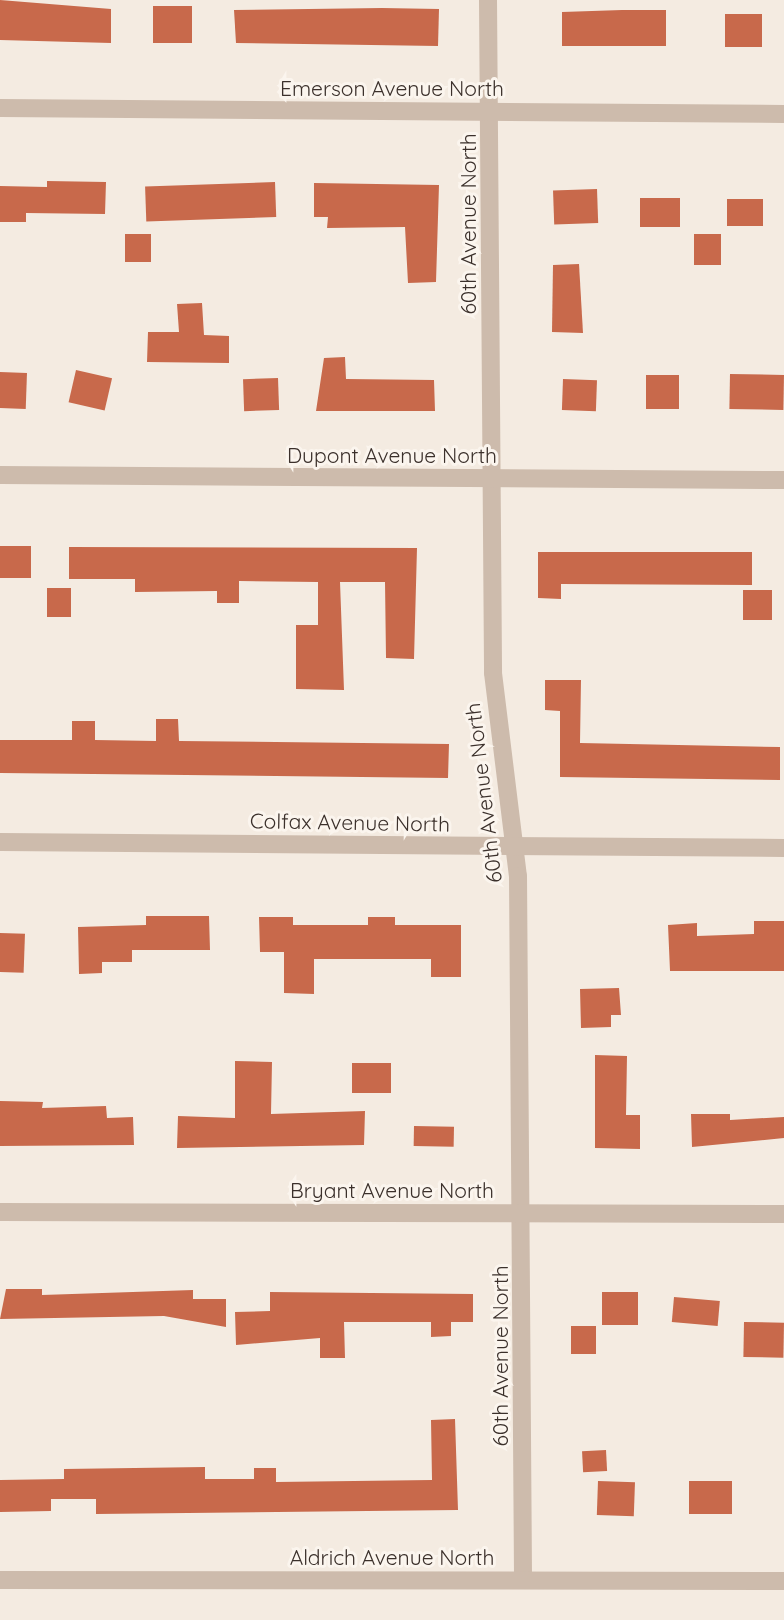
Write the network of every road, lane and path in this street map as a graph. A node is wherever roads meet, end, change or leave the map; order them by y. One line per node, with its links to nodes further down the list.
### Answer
1 (488, 0): 3 (street, 60th Avenue North)
2 (0, 108): 3 (street, Emerson Avenue North)
3 (490, 112): 4 (street, Emerson Avenue North); 6 (street, 60th Avenue North)
4 (784, 114)
5 (0, 475): 6 (street, Dupont Avenue North)
6 (491, 478): 7 (street, Dupont Avenue North); 9 (street, 60th Avenue North)
7 (784, 480)
8 (0, 842): 9 (street, Colfax Avenue North)
9 (515, 847): 10 (street, Colfax Avenue North); 12 (street, 60th Avenue North)
10 (784, 848)
11 (0, 1212): 12 (street, Bryant Avenue North)
12 (522, 1213): 13 (street, Bryant Avenue North); 15 (street, 60th Avenue North)
13 (784, 1214)
14 (0, 1580): 15 (street, Aldrich Avenue North)
15 (523, 1580): 16 (street, Aldrich Avenue North)
16 (784, 1581)

